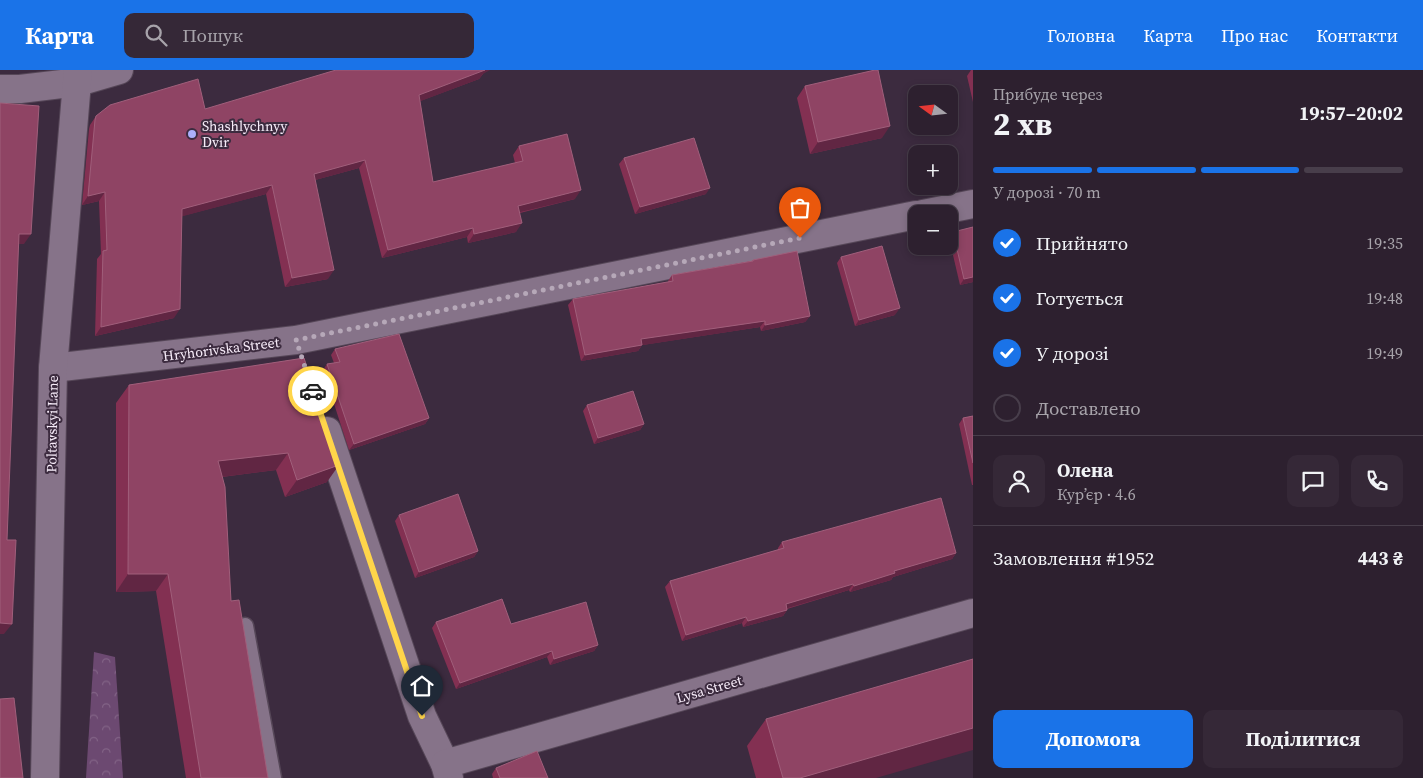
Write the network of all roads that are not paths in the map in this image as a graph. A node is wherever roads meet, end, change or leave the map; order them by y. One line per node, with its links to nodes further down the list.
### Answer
1 (119, 70): 2 (street)
2 (78, 76): 3 (street); 8 (street, Poltavskyi Lane)
3 (0, 89)
4 (973, 204): 5 (street)
5 (958, 207)
6 (908, 217): 7 (street, Hryhorivska Street)
7 (296, 340): 8 (street, Hryhorivska Street); 9 (street)
8 (54, 368): 14 (street, Poltavskyi Lane)
9 (306, 368)
10 (318, 406): 13 (street)
11 (973, 613): 13 (street, Lysa Street)
12 (245, 626): 15 (lane)
13 (447, 771)
14 (44, 778)
15 (273, 778)

